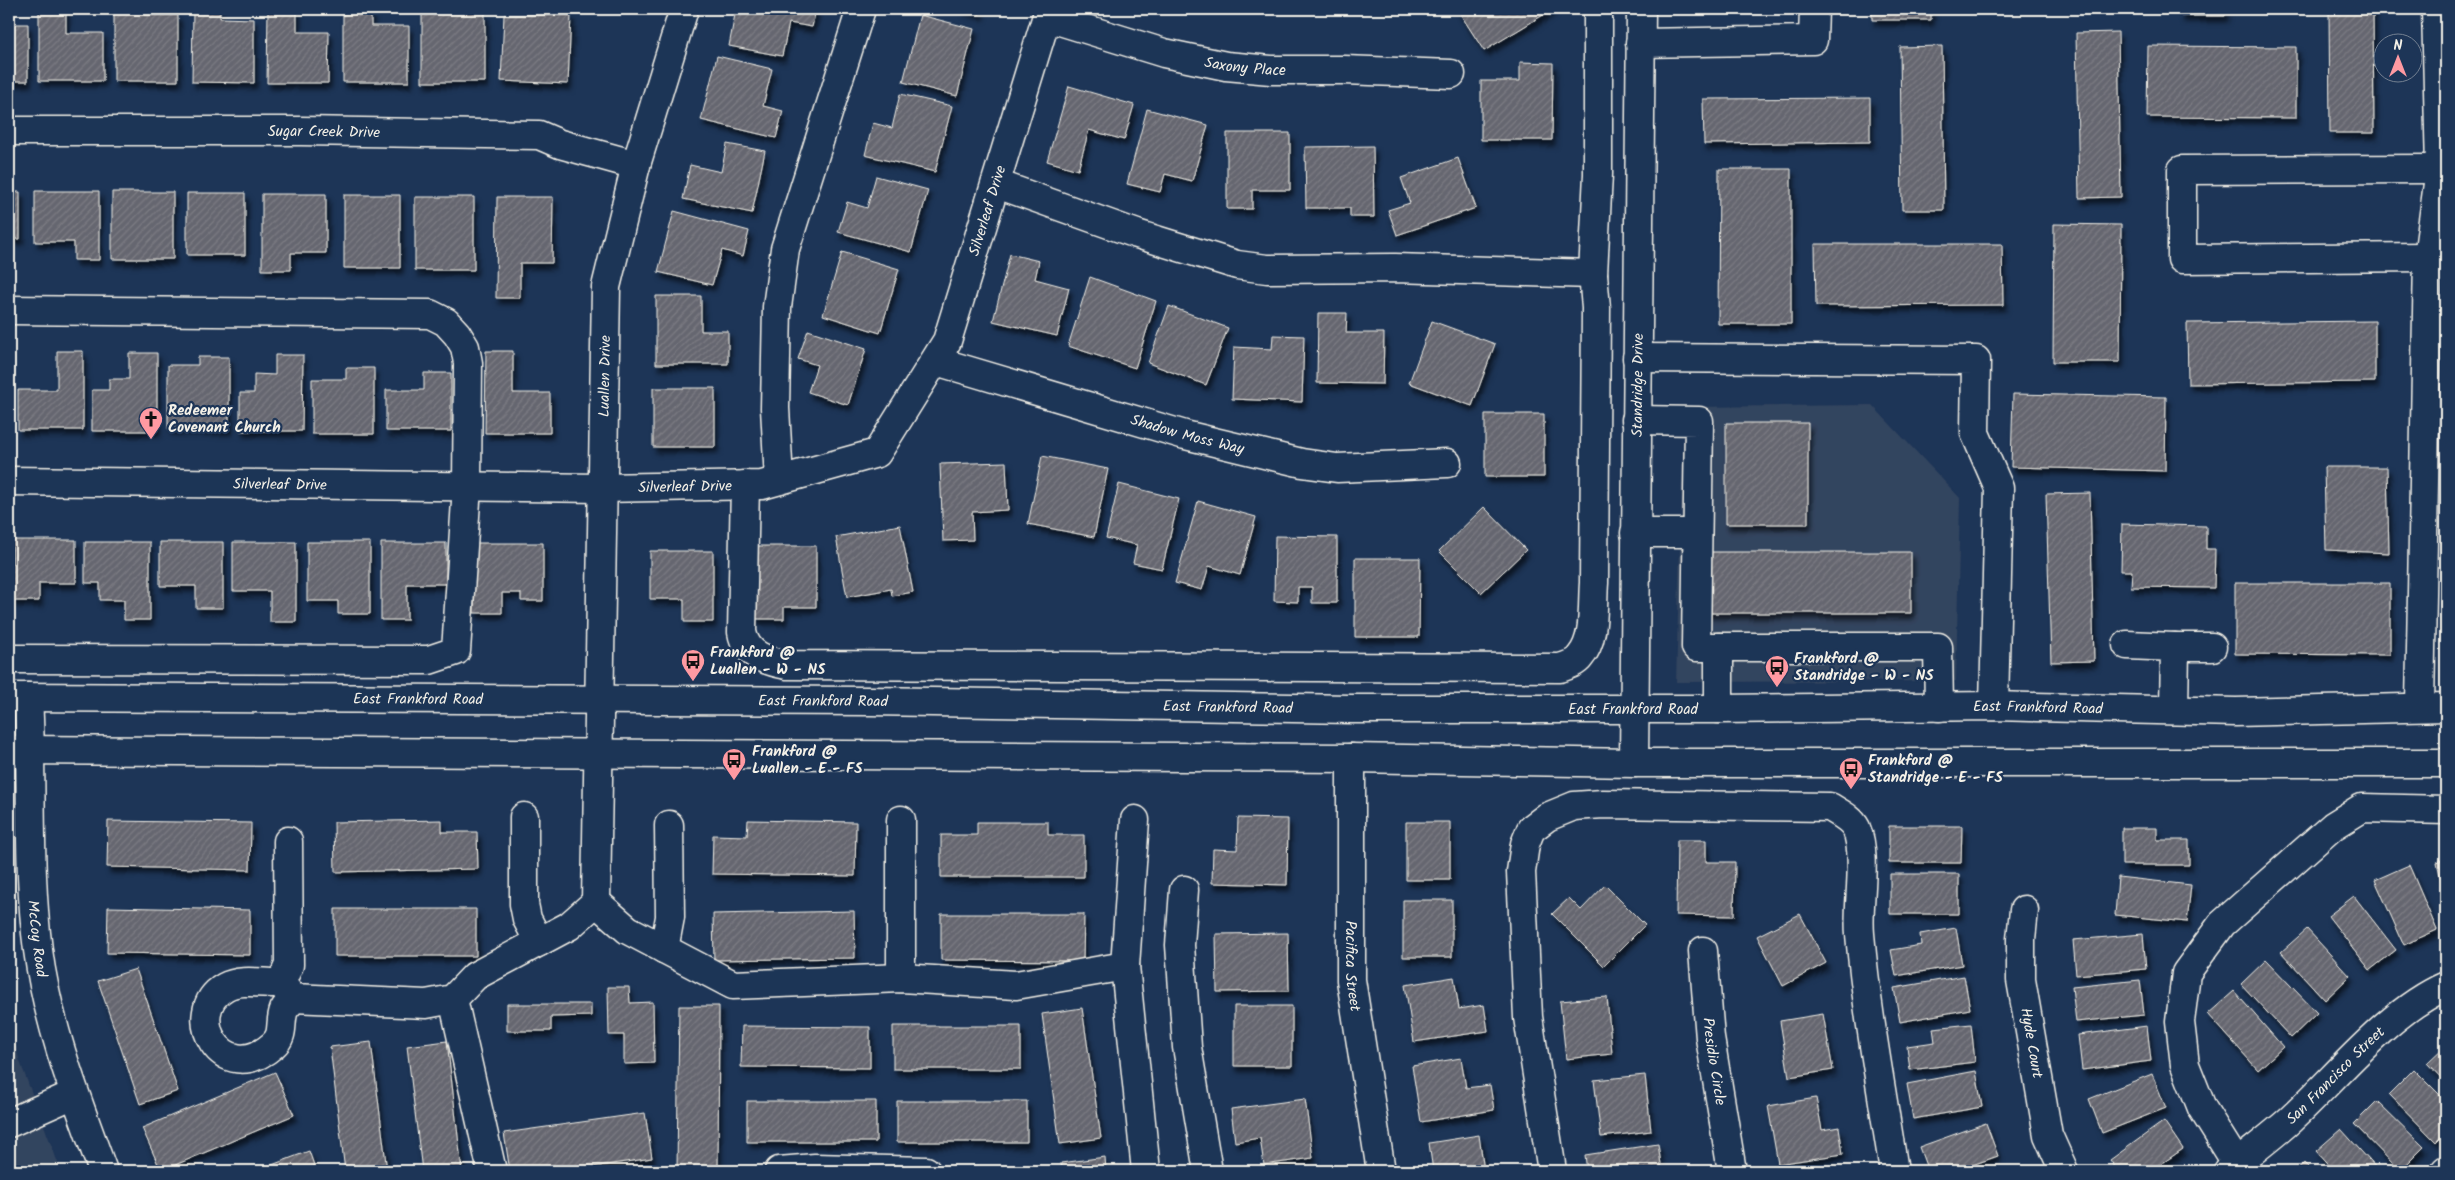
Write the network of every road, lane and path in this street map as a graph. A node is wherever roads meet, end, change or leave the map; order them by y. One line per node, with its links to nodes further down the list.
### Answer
1 (684, 9): 11 (street, Luallen Drive)
2 (861, 9): 21 (street)
3 (1598, 9): 15 (street)
4 (1641, 9): 8 (street, Standridge Drive)
5 (1814, 9): 8 (street)
6 (2436, 9): 12 (street)
7 (1048, 13): 9 (street, Saxony Place); 13 (street, Silverleaf Drive)
8 (1640, 43): 17 (street, Standridge Drive)
9 (1451, 74)
10 (9, 131): 11 (street, Sugar Creek Drive)
11 (636, 164): 25 (street, Luallen Drive)
12 (2440, 169): 14 (street); 14 (street)
13 (997, 184): 15 (street); 18 (street, Silverleaf Drive)
14 (2428, 257): 37 (street)
15 (1593, 274): 23 (street)
16 (9, 310): 24 (street)
17 (1636, 358): 19 (street, Standridge Drive); 35 (street)
18 (936, 361): 20 (street, Shadow Moss Way); 21 (street, Silverleaf Drive)
19 (1636, 420): 26 (street, Standridge Drive); 27 (street)
20 (1447, 463)
21 (779, 480): 23 (street, Silverleaf Drive)
22 (9, 481): 24 (street, Silverleaf Drive)
23 (745, 485): 25 (street, Silverleaf Drive)
24 (467, 486): 25 (street, Silverleaf Drive); 32 (street)
25 (601, 488): 34 (street, Luallen Drive)
26 (1635, 533): 27 (street); 38 (street, Standridge Drive)
27 (1697, 533): 29 (street)
28 (2127, 645): 30 (street)
29 (1719, 646): 36 (street); 39 (street)
30 (2175, 646): 31 (street); 40 (street)
31 (2212, 647)
32 (9, 659)
33 (18, 697): 34 (street, East Frankford Road); 41 (street, McCoy Road)
34 (598, 701): 38 (street, East Frankford Road); 42 (street, Luallen Drive)
35 (1994, 706): 36 (street, East Frankford Road); 40 (street, East Frankford Road)
36 (1939, 707): 39 (street, East Frankford Road)
37 (2433, 707): 40 (street, East Frankford Road)
38 (1634, 709): 39 (street, East Frankford Road); 44 (street, Standridge Drive)
39 (1719, 709)
40 (2174, 710)
41 (20, 750): 42 (street); 62 (street, McCoy Road)
42 (598, 754): 43 (street); 53 (street, Luallen Drive)
43 (1351, 758): 44 (street); 71 (street, Pacifica Street)
44 (1634, 763): 45 (street)
45 (2446, 763)
46 (2446, 810): 64 (street)
47 (524, 818): 55 (street)
48 (901, 820): 59 (street)
49 (1135, 820): 58 (street)
50 (669, 825): 56 (street)
51 (288, 841): 61 (street)
52 (1184, 890): 70 (street)
53 (596, 902): 55 (street); 56 (street)
54 (2024, 910): 75 (street, Hyde Court)
55 (539, 942): 61 (street)
56 (664, 949): 59 (street)
57 (1703, 951): 73 (street, Presidio Circle)
58 (1125, 966): 59 (street); 69 (street)
59 (901, 978)
60 (2446, 986): 64 (street, San Francisco Street)
61 (453, 999): 66 (street)
62 (74, 1094): 63 (street); 65 (street, McCoy Road)
63 (9, 1123)
64 (2232, 1168)
65 (103, 1171)
66 (492, 1171)
67 (779, 1171): 68 (street)
68 (926, 1171)
69 (1146, 1171)
70 (1208, 1171)
71 (1381, 1171)
72 (1552, 1171): 74 (street)
73 (1732, 1171)
74 (1894, 1171)
75 (2064, 1171)

